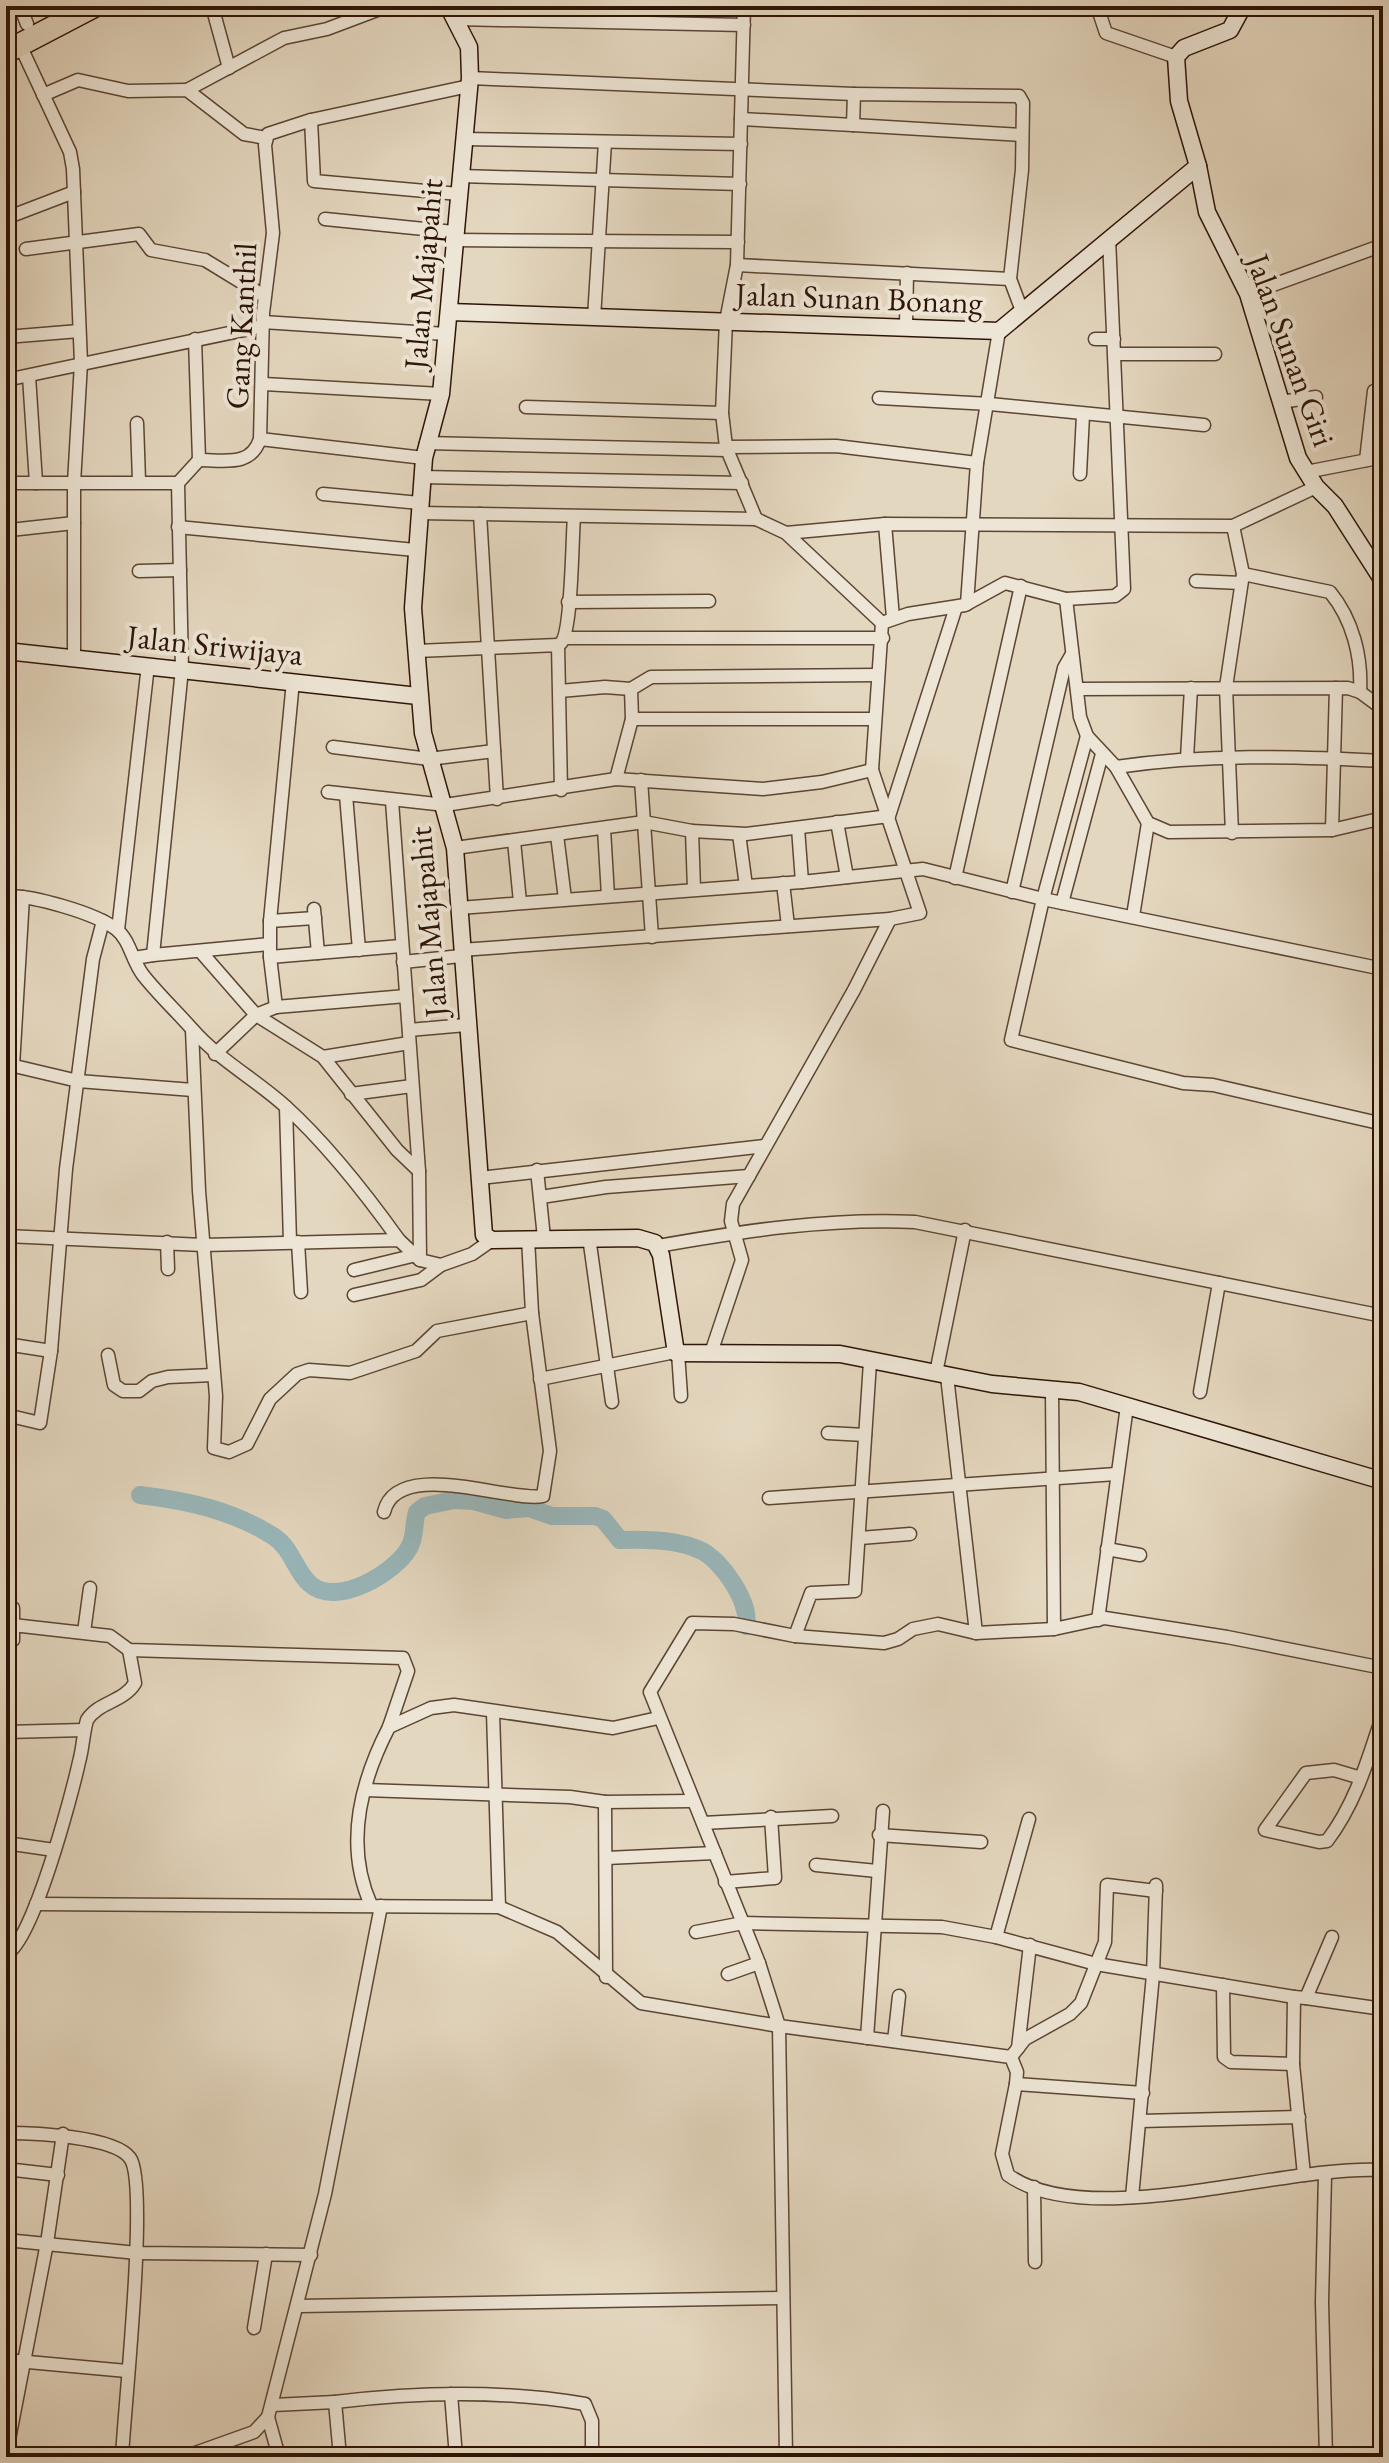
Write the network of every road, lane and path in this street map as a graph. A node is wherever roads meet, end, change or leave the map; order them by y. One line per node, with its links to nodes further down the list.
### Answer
1 (62, 6): 10 (highway)
2 (94, 6): 10 (highway)
3 (212, 6): 12 (street)
4 (388, 6): 12 (street)
5 (744, 6): 9 (street)
6 (1097, 6): 11 (street)
7 (1243, 6): 11 (street)
8 (452, 13): 9 (street); 13 (street, Jalan Majapahit)
9 (744, 25): 14 (street)
10 (16, 33): 17 (street)
11 (1176, 57): 26 (street)
12 (229, 68): 15 (street)
13 (470, 82): 14 (street); 19 (street); 23 (street, Jalan Majapahit)
14 (741, 87): 16 (street); 18 (street)
15 (187, 90): 17 (street); 22 (street)
16 (854, 94): 20 (street); 21 (street)
17 (43, 95): 30 (street)
18 (741, 119): 20 (street); 25 (street)
19 (311, 120): 22 (street); 31 (street)
20 (853, 125): 21 (street)
21 (1022, 135): 43 (street)
22 (266, 138): 45 (street, Gang Kanthil)
23 (464, 139): 24 (street); 27 (street, Jalan Majapahit)
24 (605, 142): 25 (street); 28 (street)
25 (741, 144): 29 (street)
26 (1198, 166): 36 (street, Jalan Sunan Bonang); 44 (street, Jalan Sunan Giri)
27 (460, 176): 28 (street); 31 (street, Jalan Majapahit)
28 (603, 182): 29 (street); 35 (street)
29 (740, 184): 37 (street)
30 (74, 192): 32 (street); 38 (street)
31 (459, 194): 34 (street, Jalan Majapahit)
32 (6, 218)
33 (325, 219): 34 (street)
34 (453, 236): 35 (street); 47 (street, Jalan Majapahit)
35 (599, 238): 37 (street); 48 (street)
36 (1109, 238): 46 (street, Jalan Sunan Bonang); 58 (street)
37 (738, 242): 41 (street)
38 (76, 244): 40 (street); 45 (street); 52 (street)
39 (1383, 245): 44 (street)
40 (26, 249)
41 (737, 265): 42 (street); 49 (street)
42 (907, 273): 43 (street); 51 (street)
43 (1010, 279): 46 (street)
44 (1248, 294): 69 (street, Jalan Sunan Giri)
45 (264, 296): 50 (street, Gang Kanthil)
46 (1022, 311): 53 (street, Jalan Sunan Bonang)
47 (449, 312): 48 (street, Jalan Sunan Bonang); 54 (street, Jalan Majapahit)
48 (594, 318): 49 (street, Jalan Sunan Bonang)
49 (726, 321): 51 (street, Jalan Sunan Bonang); 72 (street)
50 (263, 324): 54 (street); 56 (street); 64 (street, Gang Kanthil)
51 (906, 325): 53 (street, Jalan Sunan Bonang)
52 (79, 331): 55 (street); 61 (street)
53 (999, 331): 70 (street)
54 (446, 334): 66 (street, Jalan Majapahit)
55 (6, 337)
56 (195, 339): 61 (street); 81 (street)
57 (1095, 339): 58 (street)
58 (1114, 339): 59 (street)
59 (1116, 354): 60 (street); 74 (street)
60 (1215, 354)
61 (81, 363): 62 (street); 90 (street)
62 (29, 376): 63 (street); 89 (street)
63 (6, 380)
64 (264, 384): 66 (street); 77 (street, Gang Kanthil)
65 (1374, 391): 82 (street)
66 (441, 394): 79 (street, Jalan Majapahit)
67 (1316, 397): 69 (street)
68 (879, 398): 70 (street)
69 (1280, 402): 84 (street, Jalan Sunan Giri)
70 (990, 404): 73 (street); 83 (street)
71 (526, 407): 72 (street)
72 (722, 413): 78 (street)
73 (1083, 415): 74 (street); 85 (street)
74 (1117, 419): 76 (street); 102 (street)
75 (137, 423): 87 (street)
76 (1204, 425)
77 (260, 439): 79 (street); 81 (street, Gang Kanthil)
78 (726, 449): 79 (street); 83 (street); 92 (street)
79 (425, 450): 86 (street, Jalan Majapahit)
80 (1383, 457): 82 (street)
81 (199, 460): 91 (street)
82 (1366, 460): 84 (street)
83 (977, 463): 101 (street)
84 (1306, 472): 93 (street, Jalan Sunan Giri)
85 (1080, 474)
86 (422, 477): 92 (street); 95 (street, Jalan Majapahit)
87 (139, 481): 90 (street); 91 (street)
88 (6, 483): 89 (street)
89 (36, 483): 90 (street)
90 (74, 483): 99 (street)
91 (178, 483): 105 (street)
92 (742, 483): 98 (street)
93 (1316, 487): 103 (street); 112 (street, Jalan Sunan Giri)
94 (323, 494): 95 (street)
95 (420, 508): 96 (street); 107 (street, Jalan Majapahit)
96 (480, 514): 97 (street); 121 (street)
97 (574, 517): 98 (street); 116 (street)
98 (756, 519): 106 (street)
99 (74, 523): 104 (street); 125 (street)
100 (885, 524): 101 (street); 106 (street); 118 (street)
101 (971, 524): 102 (street); 117 (street)
102 (1119, 524): 103 (street); 114 (street)
103 (1233, 526): 110 (street)
104 (6, 527)
105 (178, 527): 107 (street); 108 (street)
106 (786, 533): 118 (street)
107 (415, 550): 123 (street, Jalan Majapahit)
108 (180, 570): 109 (street); 127 (street)
109 (139, 571)
110 (1242, 578): 111 (street); 130 (street); 136 (street)
111 (1196, 581)
112 (1383, 581)
113 (1021, 586): 114 (street); 117 (street); 176 (street)
114 (1066, 599): 124 (street)
115 (709, 601): 116 (street)
116 (568, 602): 120 (street)
117 (962, 606): 118 (street); 160 (street)
118 (887, 620): 119 (street)
119 (883, 638): 120 (street); 128 (street)
120 (562, 641): 121 (street); 135 (street)
121 (487, 648): 123 (street); 143 (street)
122 (6, 651): 125 (street, Jalan Sriwijaya)
123 (417, 651): 137 (street, Jalan Majapahit)
124 (1072, 654): 134 (street); 181 (street)
125 (74, 657): 126 (street, Jalan Sriwijaya)
126 (148, 665): 127 (street, Jalan Sriwijaya); 196 (street)
127 (182, 669): 129 (street, Jalan Sriwijaya); 204 (street)
128 (877, 675): 133 (street); 140 (street)
129 (293, 681): 137 (street, Jalan Sriwijaya); 194 (street)
130 (1226, 687): 131 (street); 132 (street); 145 (street)
131 (1191, 688): 134 (street); 146 (street)
132 (1336, 688): 136 (street); 147 (street)
133 (631, 689): 135 (street); 139 (street)
134 (1077, 689): 141 (street)
135 (560, 691): 154 (street)
136 (1360, 692): 138 (street)
137 (418, 696): 148 (street, Jalan Majapahit)
138 (1383, 709)
139 (632, 719): 140 (street); 152 (street)
140 (873, 719): 151 (street)
141 (1087, 736): 144 (street); 187 (street)
142 (333, 747): 148 (street)
143 (494, 751): 148 (street); 157 (street)
144 (1102, 754): 150 (street); 189 (street)
145 (1228, 756): 146 (street); 147 (street); 169 (street)
146 (1187, 758): 150 (street)
147 (1333, 758): 149 (street); 167 (street)
148 (429, 759): 159 (street, Jalan Majapahit)
149 (1383, 761)
150 (1116, 767): 164 (street)
151 (872, 770): 153 (street); 160 (street)
152 (616, 779): 153 (street); 154 (street)
153 (641, 780): 162 (street)
154 (561, 790): 157 (street)
155 (328, 792): 156 (street)
156 (346, 795): 158 (street); 200 (street)
157 (497, 799): 159 (street)
158 (392, 801): 159 (street); 198 (street)
159 (445, 805): 173 (street, Jalan Majapahit)
160 (889, 816): 163 (street); 174 (street)
161 (1383, 818): 167 (street)
162 (644, 822): 166 (street); 168 (street); 182 (street)
163 (837, 822): 165 (street); 175 (street)
164 (1148, 823): 169 (street); 191 (street)
165 (798, 828): 170 (street); 177 (street)
166 (604, 829): 171 (street); 184 (street)
167 (1332, 830): 169 (street)
168 (692, 831): 170 (street); 180 (street)
169 (1232, 833)
170 (739, 834): 179 (street)
171 (557, 835): 172 (street); 186 (street)
172 (514, 841): 173 (street); 188 (street)
173 (455, 848): 190 (street, Jalan Majapahit)
174 (909, 873): 175 (street); 176 (street); 192 (street)
175 (847, 877): 177 (street)
176 (955, 878): 181 (street)
177 (802, 882): 178 (street)
178 (783, 883): 179 (street); 195 (street)
179 (746, 886): 180 (street)
180 (694, 889): 182 (street)
181 (1012, 892): 187 (street)
182 (650, 893): 184 (street); 197 (street)
183 (6, 896): 185 (street)
184 (608, 896): 186 (street)
185 (23, 897): 193 (street); 216 (street)
186 (565, 899): 188 (street)
187 (1043, 899): 189 (street); 222 (street)
188 (520, 902): 190 (street)
189 (1062, 903): 191 (street)
190 (459, 908): 203 (street, Jalan Majapahit)
191 (1133, 916): 207 (street)
192 (890, 919): 195 (street); 223 (street)
193 (103, 921): 196 (street); 217 (street)
194 (270, 921): 199 (street); 202 (street)
195 (788, 926): 197 (street)
196 (118, 930): 205 (street)
197 (652, 937): 203 (street)
198 (401, 946): 200 (street); 206 (street)
199 (269, 950): 201 (street); 202 (street); 209 (street)
200 (359, 950): 202 (street)
201 (201, 952): 204 (street); 210 (street)
202 (318, 953)
203 (461, 953): 206 (street); 211 (street, Jalan Majapahit)
204 (153, 955): 205 (street)
205 (134, 958): 212 (street)
206 (403, 962): 208 (street)
207 (1383, 969)
208 (406, 996): 209 (street); 213 (street)
209 (276, 1007): 210 (street)
210 (256, 1015): 214 (street); 215 (street)
211 (466, 1025): 213 (street); 227 (street, Jalan Majapahit)
212 (192, 1030): 214 (street); 219 (street)
213 (409, 1037): 215 (street); 218 (street)
214 (215, 1054): 221 (street)
215 (323, 1057): 220 (street)
216 (10, 1065): 217 (street)
217 (78, 1081): 219 (street); 234 (street)
218 (412, 1086): 220 (street); 225 (street)
219 (193, 1090): 239 (street)
220 (351, 1094): 225 (street)
221 (286, 1107): 235 (street); 238 (street)
222 (1383, 1124)
223 (765, 1146): 224 (street); 226 (street)
224 (537, 1170): 227 (street); 228 (street)
225 (419, 1171): 241 (street)
226 (749, 1176): 228 (street); 230 (street)
227 (480, 1178): 236 (street, Jalan Majapahit)
228 (541, 1197): 233 (street)
229 (965, 1230): 230 (street); 245 (street); 258 (street)
230 (734, 1233): 240 (street); 253 (street)
231 (6, 1236): 234 (street)
232 (589, 1237): 233 (street); 240 (street); 256 (street)
233 (536, 1238): 236 (street); 248 (street)
234 (59, 1239): 237 (street); 251 (street)
235 (399, 1240): 238 (street); 241 (street)
236 (492, 1240): 242 (street)
237 (167, 1242): 239 (street); 243 (street)
238 (294, 1242): 239 (street); 246 (street)
239 (203, 1245): 257 (street)
240 (658, 1246): 252 (street)
241 (418, 1257): 242 (street); 244 (street)
242 (441, 1265): 247 (street)
243 (168, 1269)
244 (354, 1270)
245 (1219, 1283): 249 (street); 261 (street)
246 (301, 1292)
247 (354, 1295)
248 (532, 1313): 257 (street); 259 (street)
249 (1383, 1316)
250 (6, 1344): 251 (street)
251 (51, 1351): 265 (street)
252 (676, 1352): 253 (street); 256 (street); 262 (street)
253 (711, 1353): 255 (street)
254 (108, 1355): 257 (street)
255 (870, 1362): 258 (street); 267 (street)
256 (607, 1366): 259 (street); 263 (street)
257 (213, 1375)
258 (941, 1375): 260 (street); 271 (street)
259 (540, 1379): 274 (street)
260 (1052, 1390): 264 (street); 269 (street)
261 (1200, 1392)
262 (681, 1396)
263 (612, 1402)
264 (1127, 1406): 268 (street); 270 (street)
265 (6, 1415)
266 (828, 1433): 267 (street)
267 (865, 1435): 272 (street)
268 (1116, 1474): 269 (street); 277 (street)
269 (1051, 1478): 271 (street); 283 (street)
270 (1383, 1481)
271 (958, 1484): 272 (street); 285 (street)
272 (863, 1492): 273 (street); 276 (street)
273 (769, 1498)
274 (384, 1512)
275 (910, 1534): 276 (street)
276 (860, 1538): 286 (street)
277 (1107, 1549): 278 (street); 281 (street)
278 (1140, 1555)
279 (90, 1588): 284 (street)
280 (13, 1608): 282 (street)
281 (1098, 1620): 283 (street); 289 (street)
282 (13, 1625): 284 (street); 287 (street)
283 (1054, 1629): 285 (street)
284 (84, 1632): 288 (street)
285 (976, 1633): 286 (street)
286 (795, 1636): 292 (street)
287 (6, 1644)
288 (129, 1650): 293 (street); 294 (street)
289 (1383, 1668)
290 (493, 1712): 292 (street); 293 (street); 298 (street)
291 (1383, 1714): 296 (street)
292 (658, 1718): 299 (street)
293 (389, 1727): 297 (street)
294 (84, 1730): 295 (street); 309 (street)
295 (6, 1732)
296 (1361, 1778): 296 (street)
297 (365, 1790): 298 (street); 316 (street)
298 (496, 1794): 300 (street); 317 (street)
299 (692, 1801): 300 (street); 305 (street)
300 (605, 1802): 311 (street)
301 (883, 1811): 306 (street)
302 (832, 1816): 303 (street)
303 (771, 1817): 305 (street); 314 (street)
304 (1029, 1819): 321 (street)
305 (703, 1823): 310 (street)
306 (879, 1835): 307 (street); 313 (street)
307 (981, 1842)
308 (6, 1843): 309 (street)
309 (54, 1850): 315 (street)
310 (715, 1853): 311 (street); 314 (street)
311 (606, 1858): 329 (street)
312 (816, 1865): 313 (street)
313 (877, 1871): 319 (street)
314 (725, 1882): 318 (street)
315 (36, 1904): 316 (street); 324 (street)
316 (376, 1905): 317 (street); 356 (street)
317 (499, 1907): 329 (street)
318 (743, 1923): 319 (street); 320 (street); 325 (street)
319 (873, 1927): 321 (street); 335 (street)
320 (696, 1932)
321 (996, 1937): 323 (street)
322 (1332, 1937): 332 (street)
323 (1030, 1945): 326 (street); 337 (street)
324 (6, 1954)
325 (759, 1963): 327 (street); 334 (street)
326 (1096, 1964): 328 (street); 328 (street); 337 (street)
327 (728, 1974)
328 (1153, 1975): 330 (street); 340 (street)
329 (606, 1977): 334 (street)
330 (1223, 1985): 332 (street); 338 (street)
331 (899, 1996): 336 (street)
332 (1300, 1998): 333 (street); 338 (street)
333 (1383, 2009)
334 (779, 2026): 335 (street); 358 (street)
335 (867, 2038): 336 (street)
336 (894, 2041): 337 (street)
337 (1014, 2052): 339 (street)
338 (1293, 2064): 341 (street)
339 (1016, 2084): 340 (street); 350 (street)
340 (1143, 2093): 342 (street)
341 (1299, 2117): 342 (street); 348 (street)
342 (1140, 2121): 351 (street)
343 (6, 2133): 344 (street)
344 (63, 2134): 347 (street); 354 (street)
345 (6, 2169): 347 (street)
346 (1383, 2170): 349 (street)
347 (58, 2175): 353 (street)
348 (1304, 2175): 349 (street); 351 (street)
349 (1325, 2175): 375 (street)
350 (1034, 2187): 351 (street); 357 (street)
351 (1132, 2197)
352 (6, 2240): 353 (street)
353 (47, 2243): 354 (street); 362 (street)
354 (137, 2253): 355 (street); 363 (street)
355 (266, 2254): 356 (street); 360 (street)
356 (311, 2255): 359 (street)
357 (1035, 2262)
358 (783, 2298): 359 (street); 374 (street)
359 (299, 2306): 366 (street)
360 (254, 2328)
361 (6, 2360): 362 (street)
362 (24, 2362): 363 (street); 367 (street)
363 (127, 2371): 368 (street)
364 (451, 2394): 365 (street); 372 (street); 373 (street)
365 (335, 2402): 366 (street); 371 (street)
366 (271, 2411): 369 (street); 370 (street)
367 (6, 2455)
368 (122, 2457)
369 (184, 2457)
370 (279, 2457)
371 (340, 2457)
372 (456, 2457)
373 (592, 2457)
374 (786, 2457)
375 (1326, 2457)

